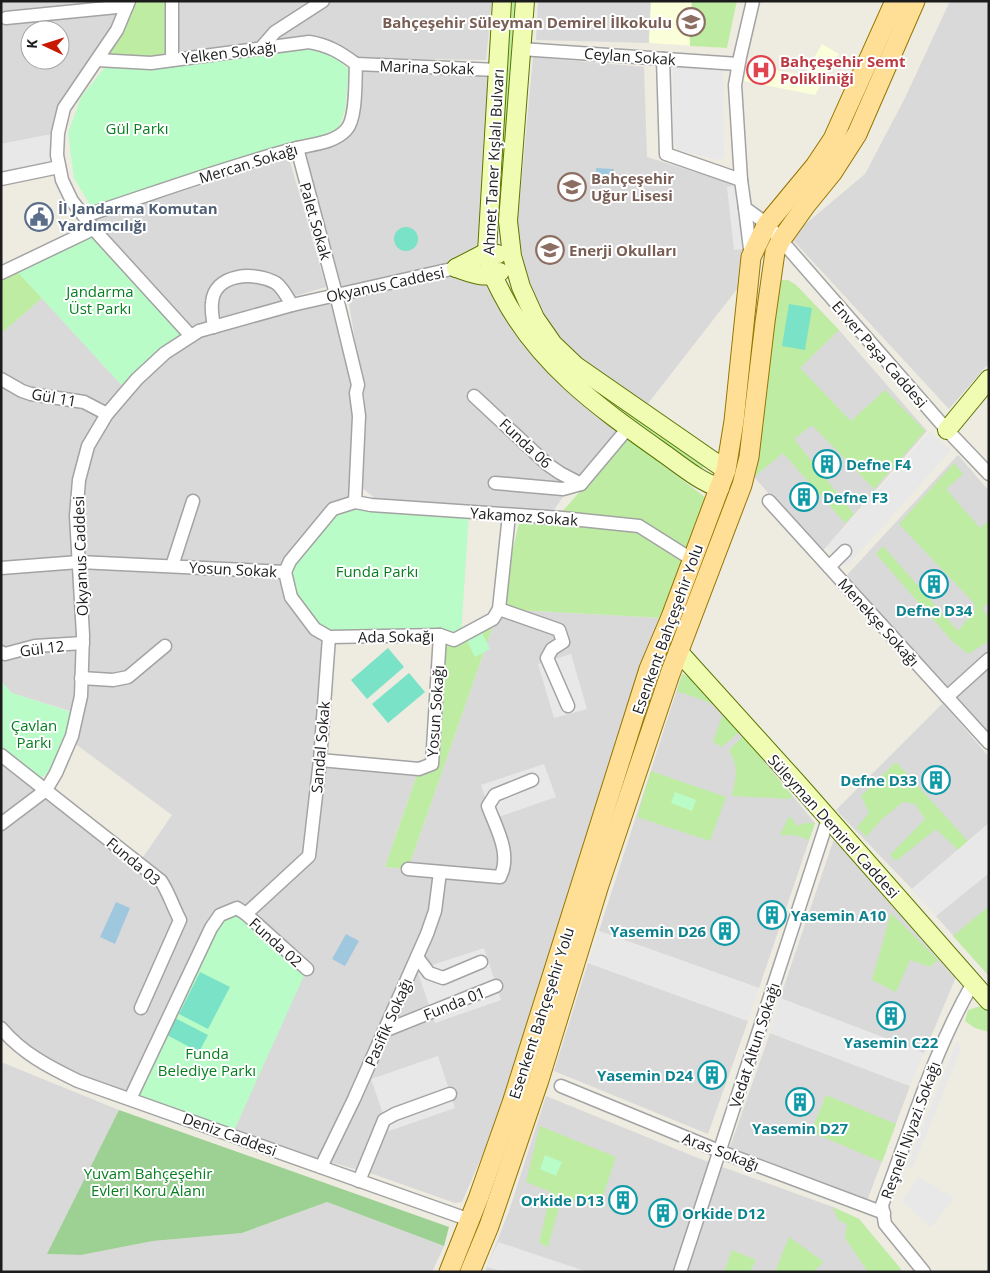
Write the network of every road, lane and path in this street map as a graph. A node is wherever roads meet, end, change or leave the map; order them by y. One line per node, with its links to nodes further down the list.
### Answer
1 (172, 1): 14 (street)
2 (323, 1): 10 (street)
3 (502, 1): 17 (main road, Ahmet Taner Kışlalı Bulvarı)
4 (525, 1): 11 (main road, Ahmet Taner Kışlalı Bulvarı)
5 (753, 1): 16 (street)
6 (895, 1): 25 (main road, Esenkent Bahçeşehir Yolu)
7 (915, 1): 25 (main road, Esenkent Bahçeşehir Yolu)
8 (128, 4): 9 (street); 13 (street)
9 (6, 18)
10 (261, 48): 14 (street, Yelken Sokağı); 15 (street, Yelken Sokağı)
11 (521, 49): 12 (street, Ceylan Sokak); 28 (main road, Ahmet Taner Kışlalı Bulvarı)
12 (663, 59): 16 (street, Ceylan Sokak); 21 (street)
13 (97, 60): 14 (street, Yelken Sokağı); 19 (street)
14 (172, 60)
15 (356, 64): 17 (street, Marina Sokak); 18 (street, Mercan Sokağı)
16 (738, 64): 21 (street)
17 (498, 70): 26 (main road, Ahmet Taner Kışlalı Bulvarı)
18 (296, 148): 23 (street, Mercan Sokağı); 32 (street, Palet Sokak)
19 (59, 168): 20 (street); 23 (street)
20 (1, 179)
21 (741, 180): 22 (street)
22 (745, 208): 25 (street, Enver Paşa Caddesi); 27 (street)
23 (84, 216): 24 (street)
24 (94, 229): 30 (street); 35 (street)
25 (774, 232): 27 (main road, Esenkent Bahçeşehir Yolu); 41 (street, Enver Paşa Caddesi); 46 (main road, Esenkent Bahçeşehir Yolu)
26 (487, 252): 28 (main road); 29 (main road); 31 (main road, Ahmet Taner Kışlalı Bulvarı)
27 (751, 257): 42 (main road, Esenkent Bahçeşehir Yolu)
28 (513, 260): 31 (main road); 42 (main road, Ahmet Taner Kışlalı Bulvarı)
29 (456, 268): 31 (main road); 32 (street, Okyanus Caddesi)
30 (1, 273)
31 (492, 276): 40 (main road, Ahmet Taner Kışlalı Bulvarı)
32 (336, 294): 33 (street, Okyanus Caddesi); 50 (street)
33 (292, 305): 34 (street, Okyanus Caddesi); 34 (street)
34 (214, 327): 35 (street, Okyanus Caddesi)
35 (191, 336): 39 (street, Okyanus Caddesi)
36 (1, 378): 39 (street, Gül 11)
37 (989, 380): 41 (main road)
38 (474, 396): 45 (street, Funda 06)
39 (108, 414): 54 (street, Okyanus Caddesi)
40 (628, 428): 45 (street); 47 (main road, Ahmet Taner Kışlalı Bulvarı)
41 (947, 430): 43 (street, Enver Paşa Caddesi)
42 (726, 470): 46 (main road); 47 (main road, Esenkent Bahçeşehir Yolu)
43 (989, 474)
44 (495, 483): 45 (street, Funda 06)
45 (581, 484)
46 (742, 486): 47 (main road); 65 (main road, Esenkent Bahçeşehir Yolu)
47 (720, 488): 60 (main road, Esenkent Bahçeşehir Yolu)
48 (193, 501): 55 (street)
49 (769, 501): 56 (street, Menekşe Sokağı)
50 (355, 502): 51 (street, Yakamoz Sokak); 58 (street, Yosun Sokak)
51 (509, 515): 53 (street, Yakamoz Sokak); 59 (street)
52 (845, 551): 56 (street)
53 (685, 555)
54 (79, 562): 55 (street, Yosun Sokak); 57 (street, Yosun Sokak); 63 (street, Okyanus Caddesi)
55 (172, 566): 58 (street, Yosun Sokak)
56 (829, 567): 70 (street, Menekşe Sokağı)
57 (1, 568)
58 (285, 572): 62 (street)
59 (499, 609): 61 (street, Ada Sokağı); 71 (street)
60 (668, 624): 65 (main road); 68 (main road, Esenkent Bahçeşehir Yolu)
61 (440, 635): 62 (street, Ada Sokağı); 74 (street, Yosun Sokağı)
62 (329, 637): 74 (street, Sandal Sokak)
63 (83, 643): 66 (street, Gül 12); 69 (street, Okyanus Caddesi)
64 (165, 646): 69 (street)
65 (678, 651): 68 (main road); 77 (main road, Süleyman Demirel Caddesi); 99 (main road, Esenkent Bahçeşehir Yolu)
66 (1, 652)
67 (989, 659): 70 (street)
68 (653, 660): 98 (main road, Esenkent Bahçeşehir Yolu)
69 (81, 678): 76 (street, Okyanus Caddesi)
70 (947, 697): 72 (street, Menekşe Sokağı)
71 (568, 706)
72 (989, 743)
73 (1, 755): 76 (street, Funda 03)
74 (320, 760): 81 (street, Sandal Sokak)
75 (532, 780): 80 (street)
76 (46, 790): 78 (street, Okyanus Caddesi); 88 (street, Funda 03)
77 (828, 819): 85 (main road, Süleyman Demirel Caddesi); 94 (street, Vedat Altun Sokağı)
78 (1, 824)
79 (408, 869): 80 (street)
80 (440, 872): 82 (street, Pasifik Sokağı)
81 (246, 914): 84 (street, Funda 02); 93 (street)
82 (417, 957): 83 (street, Funda 01); 89 (street, Pasifik Sokağı)
83 (482, 962)
84 (307, 970)
85 (973, 983): 87 (main road, Süleyman Demirel Caddesi); 97 (street, Reşneli Niyazi Sokağı)
86 (496, 986): 89 (street, Funda 01)
87 (989, 1000)
88 (141, 1008)
89 (384, 1031): 95 (street, Pasifik Sokağı)
90 (2, 1032): 93 (street, Deniz Caddesi)
91 (561, 1086): 94 (street, Aras Sokağı)
92 (450, 1094): 96 (street)
93 (130, 1099): 95 (street, Deniz Caddesi)
94 (720, 1151): 97 (street, Aras Sokağı); 102 (street, Vedat Altun Sokağı)
95 (321, 1167): 96 (street, Deniz Caddesi)
96 (359, 1181): 98 (street, Deniz Caddesi)
97 (884, 1213): 103 (street, Reşneli Niyazi Sokağı)
98 (470, 1220): 99 (main road); 100 (main road, Esenkent Bahçeşehir Yolu)
99 (489, 1226): 101 (main road, Esenkent Bahçeşehir Yolu)
100 (449, 1272)
101 (470, 1272)
102 (680, 1272)
103 (924, 1272)

